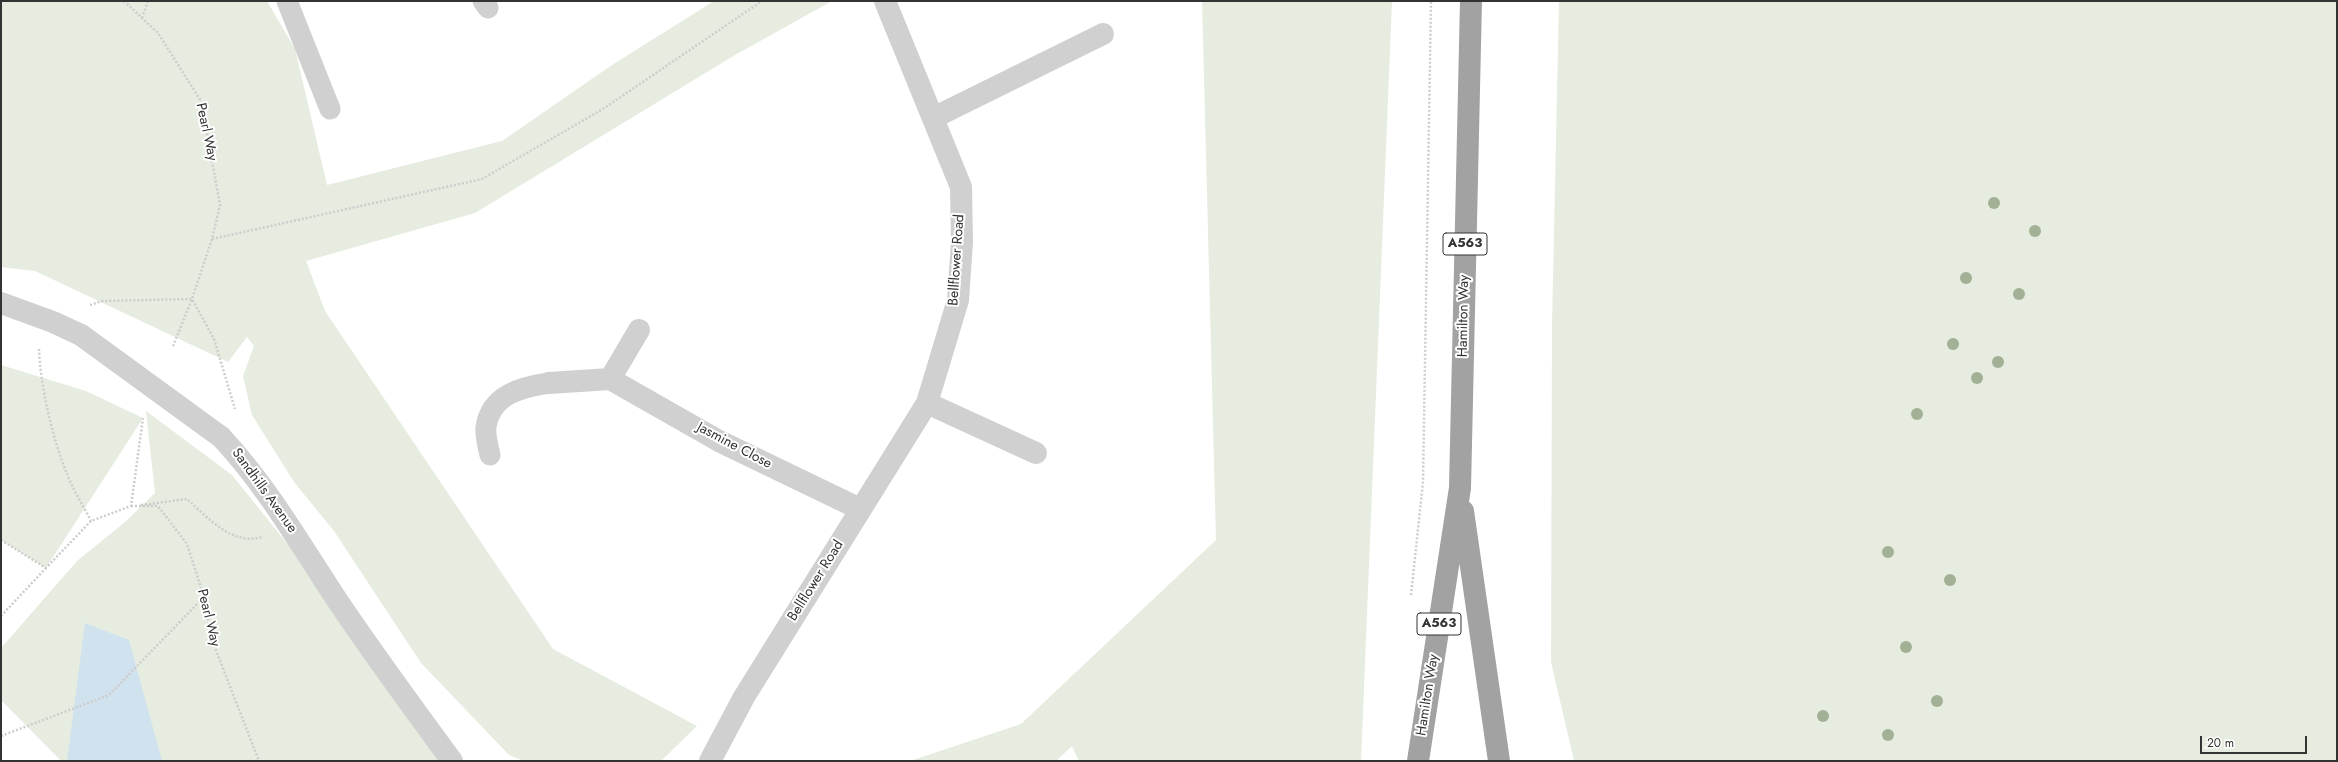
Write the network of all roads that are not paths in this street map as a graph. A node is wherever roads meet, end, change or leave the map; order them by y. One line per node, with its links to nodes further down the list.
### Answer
1 (287, 1): 5 (lane)
2 (885, 1): 6 (street, Bellflower Road)
3 (1471, 1): 14 (highway, Hamilton Way / A563)
4 (1104, 34): 6 (street)
5 (330, 109)
6 (933, 118): 11 (street, Bellflower Road)
7 (1, 303): 16 (street, Sandhills Avenue, bridge)
8 (639, 330): 9 (street)
9 (610, 379): 10 (street); 15 (street, Jasmine Close)
10 (549, 382): 13 (lane)
11 (927, 403): 12 (street); 15 (street, Bellflower Road)
12 (1036, 454)
13 (490, 455)
14 (1460, 488): 18 (highway, Hamilton Way / A563); 19 (highway, Hamilton Way / A563)
15 (860, 509): 17 (street, Bellflower Road)
16 (452, 761)
17 (710, 761)
18 (1418, 761)
19 (1499, 761)

